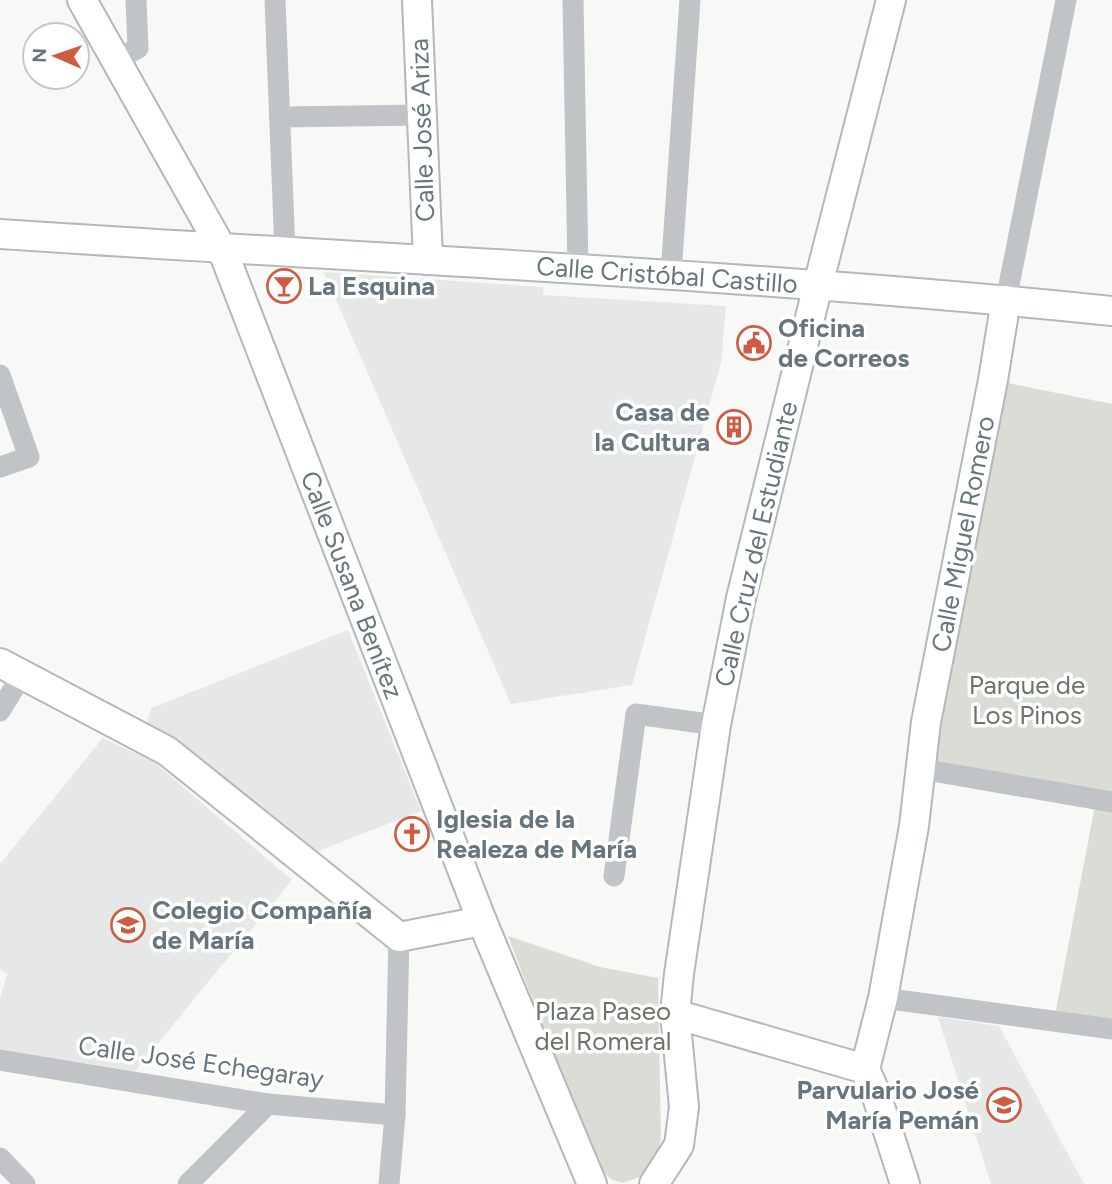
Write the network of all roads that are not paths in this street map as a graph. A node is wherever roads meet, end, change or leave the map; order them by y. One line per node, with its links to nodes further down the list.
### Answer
1 (82, 0): 9 (street, Calle Susana Benítez)
2 (136, 0): 9 (street)
3 (275, 0): 11 (street)
4 (417, 0): 10 (street, Calle José Ariza)
5 (573, 0): 16 (street)
6 (690, 0): 17 (street)
7 (891, 0): 18 (street, Calle Cruz del Estudiante)
8 (1066, 0): 19 (street, Calle Miguel Romero)
9 (115, 61): 13 (street, Calle Susana Benítez)
10 (421, 115): 11 (street); 15 (street, Calle José Ariza)
11 (280, 117): 14 (street)
12 (0, 234): 13 (street, Calle Cristóbal Castillo)
13 (222, 249): 14 (street, Calle Cristóbal Castillo); 29 (street, Calle Susana Benítez)
14 (285, 252): 15 (street, Calle Cristóbal Castillo)
15 (428, 260): 16 (street, Calle Cristóbal Castillo)
16 (578, 268): 17 (street, Calle Cristóbal Castillo)
17 (671, 274): 18 (street, Calle Cristóbal Castillo)
18 (818, 285): 19 (street, Calle Cristóbal Castillo); 25 (street, Calle Cruz del Estudiante)
19 (1006, 300): 20 (street, Calle Cristóbal Castillo); 26 (street, Calle Miguel Romero)
20 (1112, 311)
21 (0, 375): 22 (street)
22 (0, 467)
23 (11, 669): 24 (street); 30 (street)
24 (0, 711)
25 (716, 725): 28 (street); 32 (street, Calle Cruz del Estudiante)
26 (921, 769): 27 (street); 31 (street, Calle Miguel Romero)
27 (1104, 801)
28 (614, 876)
29 (482, 920): 30 (street); 42 (street, Calle Susana Benítez)
30 (399, 937): 37 (street)
31 (883, 998): 33 (street); 35 (street, Calle Miguel Romero)
32 (675, 1014): 35 (street); 43 (street, Calle Cruz del Estudiante)
33 (1112, 1029)
34 (0, 1060): 36 (street, Calle José Echegaray)
35 (865, 1069): 44 (street)
36 (268, 1104): 37 (street, Calle José Echegaray); 40 (street)
37 (395, 1115): 41 (street)
38 (0, 1158): 39 (street)
39 (25, 1184)
40 (188, 1184)
41 (389, 1184)
42 (592, 1184)
43 (654, 1184)
44 (905, 1184)

